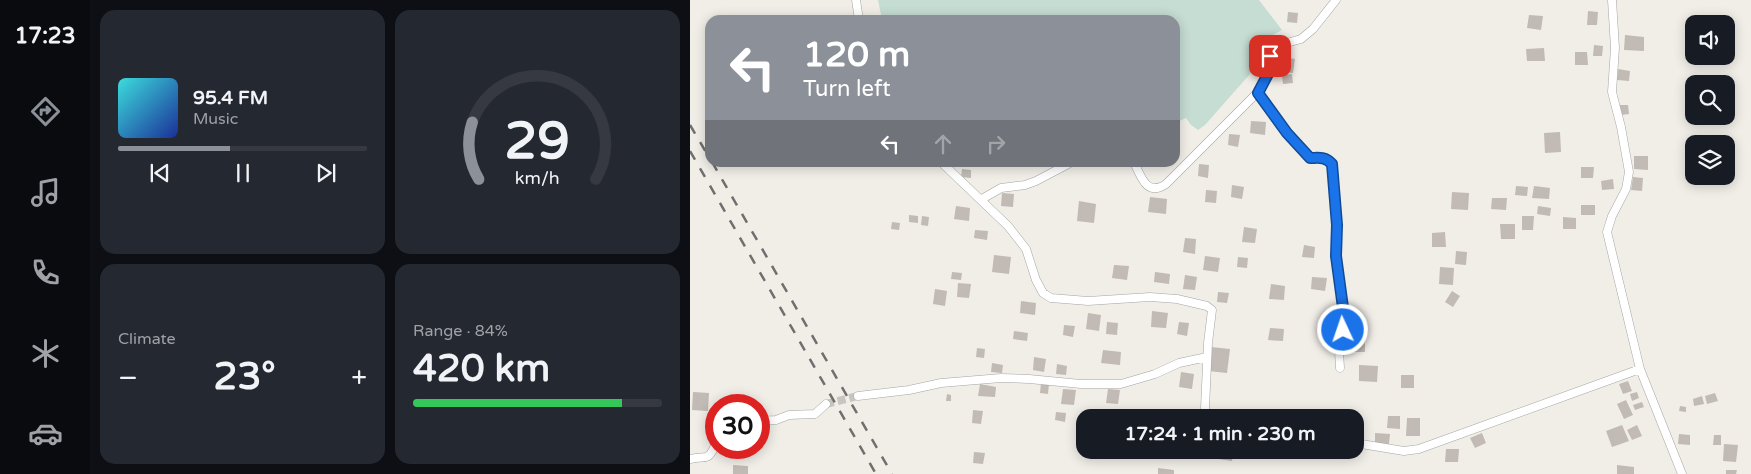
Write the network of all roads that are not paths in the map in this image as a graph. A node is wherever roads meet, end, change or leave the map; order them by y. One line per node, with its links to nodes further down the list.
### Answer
1 (856, 0): 4 (street)
2 (1336, 0): 5 (street)
3 (1612, 0): 12 (street)
4 (858, 15)
5 (1258, 93): 8 (street); 11 (street)
6 (947, 167): 9 (street)
7 (1063, 167): 9 (street)
8 (1137, 167)
9 (982, 199): 10 (street)
10 (1207, 357): 13 (street); 15 (street)
11 (1340, 368)
12 (1640, 369): 17 (street); 20 (street)
13 (858, 396)
14 (826, 404): 16 (street)
15 (1205, 409)
16 (770, 420)
17 (1364, 444)
18 (690, 459): 19 (street)
19 (705, 459)
20 (1682, 474)

